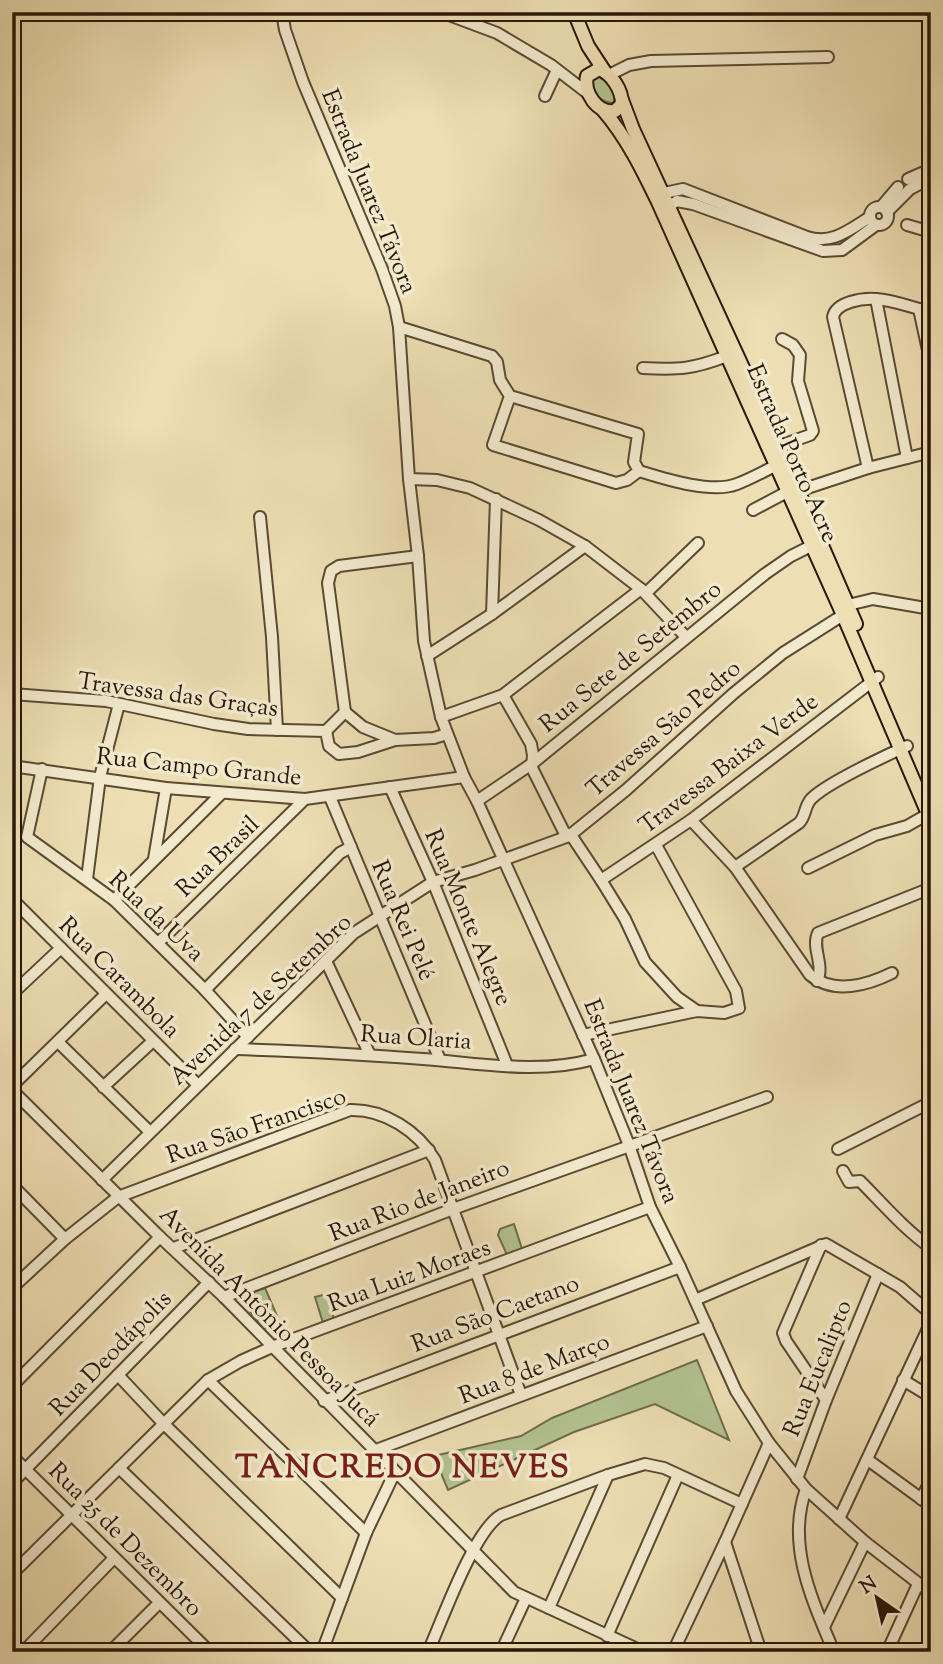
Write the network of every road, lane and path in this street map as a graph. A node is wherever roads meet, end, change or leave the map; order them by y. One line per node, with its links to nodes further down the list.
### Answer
1 (282, 12): 30 (street, Estrada Juarez Távora)
2 (442, 12): 6 (street)
3 (574, 12): 4 (main road)
4 (588, 46): 7 (main road); 8 (main road, Estrada Porto Acre)
5 (828, 57): 8 (street)
6 (560, 71): 7 (street); 9 (street); 10 (street)
7 (588, 74): 8 (main road); 9 (main road)
8 (607, 74): 11 (main road, Estrada Porto Acre)
9 (590, 95): 12 (main road, Estrada Porto Acre)
10 (545, 96)
11 (622, 100): 12 (main road); 17 (main road, Estrada Porto Acre)
12 (603, 110): 32 (main road, Estrada Porto Acre)
13 (931, 169): 15 (street)
14 (931, 177): 19 (street)
15 (908, 179)
16 (898, 187): 19 (street)
17 (664, 193): 18 (main road, Estrada Porto Acre); 24 (street)
18 (669, 206): 26 (street); 36 (main road, Estrada Porto Acre)
19 (884, 210): 20 (street); 20 (street)
20 (873, 221): 22 (street); 25 (street)
21 (907, 225): 23 (street)
22 (850, 230): 24 (street); 25 (street)
23 (931, 232)
24 (835, 238): 26 (street)
25 (857, 240): 26 (street)
26 (842, 250)
27 (876, 299): 28 (street); 38 (street); 40 (street)
28 (919, 309): 29 (street); 33 (street)
29 (931, 312)
30 (399, 327): 35 (street); 42 (street, Estrada Juarez Távora)
31 (782, 339): 36 (street)
32 (727, 356): 34 (street); 39 (main road, Estrada Porto Acre)
33 (931, 364)
34 (643, 368)
35 (510, 396): 41 (street); 41 (street)
36 (779, 446): 39 (main road, Estrada Porto Acre)
37 (931, 452): 38 (street)
38 (907, 458): 40 (street)
39 (780, 463): 41 (street); 43 (main road, Estrada Porto Acre)
40 (868, 468): 43 (street)
41 (639, 471)
42 (409, 479): 44 (street); 50 (street, Estrada Juarez Távora)
43 (792, 491): 45 (street); 48 (main road, Estrada Porto Acre)
44 (496, 499): 49 (street); 54 (street)
45 (754, 510)
46 (260, 517): 63 (street)
47 (698, 543): 51 (street)
48 (816, 544): 53 (main road, Estrada Porto Acre); 55 (street, Rua Sete de Setembro)
49 (585, 547): 51 (street); 54 (street)
50 (418, 556): 56 (street, Estrada Juarez Távora); 61 (street)
51 (644, 591): 55 (street); 59 (street)
52 (931, 608): 53 (street)
53 (846, 610): 57 (main road, Estrada Porto Acre); 81 (street, Travessa São Pedro)
54 (492, 614): 56 (street)
55 (686, 637): 68 (street, Rua Sete de Setembro)
56 (427, 656): 62 (street, Estrada Juarez Távora)
57 (874, 679): 67 (main road, Estrada Porto Acre); 80 (street, Travessa Baixa Verde)
58 (12, 694): 60 (street, Travessa das Graças)
59 (503, 695): 62 (street); 68 (street)
60 (119, 704): 63 (street, Travessa das Graças); 71 (street)
61 (345, 712): 64 (street); 66 (street)
62 (441, 717): 65 (street, Estrada Juarez Távora)
63 (277, 730): 64 (street, Travessa das Graças)
64 (326, 731): 66 (street)
65 (447, 734): 66 (street); 72 (street, Estrada Juarez Távora)
66 (395, 740)
67 (904, 748): 79 (main road, Estrada Porto Acre); 86 (street)
68 (534, 763): 78 (street, Rua Sete de Setembro); 81 (street)
69 (12, 766): 70 (street, Rua Campo Grande)
70 (41, 769): 71 (street, Rua Campo Grande); 88 (street, Rua da Uva)
71 (100, 777): 74 (street, Rua Campo Grande); 88 (street)
72 (464, 777): 73 (street, Rua Campo Grande); 78 (street, Estrada Juarez Távora)
73 (390, 786): 76 (street, Rua Campo Grande); 90 (street, Rua Monte Alegre)
74 (166, 788): 75 (street, Rua Campo Grande); 84 (street)
75 (222, 793): 77 (street, Rua Campo Grande); 84 (street)
76 (330, 797): 77 (street, Rua Campo Grande); 83 (street, Rua Rei Pelé)
77 (305, 799): 95 (street, Rua Brasil)
78 (477, 801): 85 (street, Estrada Juarez Távora)
79 (930, 812): 87 (street)
80 (691, 820): 82 (street, Travessa Baixa Verde); 86 (street)
81 (569, 836): 85 (street, Travessa São Pedro); 89 (street)
82 (656, 845): 89 (street, Travessa Baixa Verde); 103 (street)
83 (351, 847): 94 (street, Rua Rei Pelé); 100 (street)
84 (154, 859): 92 (street)
85 (503, 859): 90 (street, Avenida 7 de Setembro); 104 (street, Estrada Juarez Távora)
86 (735, 867): 99 (street)
87 (808, 868)
88 (87, 879): 92 (street, Rua da Uva)
89 (601, 880): 103 (street)
90 (433, 882): 94 (street, Avenida 7 de Setembro); 112 (street, Rua Monte Alegre)
91 (931, 888): 99 (street)
92 (114, 900): 95 (street, Rua da Uva)
93 (14, 903): 96 (street, Rua Carambola)
94 (380, 918): 97 (street, Avenida 7 de Setembro); 111 (street, Rua Rei Pelé)
95 (158, 943): 100 (street, Rua da Uva)
96 (61, 948): 101 (street); 102 (street, Rua Carambola)
97 (326, 961): 105 (street, Avenida 7 de Setembro); 109 (street)
98 (892, 973): 99 (street)
99 (817, 981)
100 (205, 990): 105 (street, Rua da Uva)
101 (12, 994)
102 (106, 994): 106 (street, Rua Carambola); 107 (street)
103 (696, 1011): 104 (street)
104 (583, 1035): 110 (street, Estrada Juarez Távora)
105 (248, 1037): 108 (street, Avenida 7 de Setembro)
106 (153, 1041): 113 (street, Rua Carambola); 114 (street)
107 (58, 1042): 114 (street); 115 (street)
108 (235, 1049): 109 (street, Rua Olaria); 113 (street, Avenida 7 de Setembro)
109 (370, 1055): 111 (street, Rua Olaria)
110 (594, 1059): 112 (street, Rua Olaria); 119 (street, Estrada Juarez Távora)
111 (440, 1060): 112 (street, Rua Olaria)
112 (507, 1065)
113 (198, 1085): 118 (street, Avenida 7 de Setembro)
114 (103, 1087): 118 (street)
115 (12, 1088): 123 (street, Avenida Antônio Pessoa Jucá)
116 (767, 1097): 119 (street, Rua Rio de Janeiro)
117 (931, 1102): 120 (street)
118 (150, 1132): 123 (street, Avenida 7 de Setembro)
119 (629, 1145): 126 (street, Estrada Juarez Távora); 127 (street, Rua Rio de Janeiro)
120 (838, 1149)
121 (429, 1150): 125 (street, Rua São Francisco); 127 (street, Rua São Francisco); 131 (street)
122 (842, 1171): 132 (street)
123 (102, 1180): 125 (street, Avenida Antônio Pessoa Jucá)
124 (12, 1185): 129 (street)
125 (118, 1197): 128 (street, Avenida Antônio Pessoa Jucá); 129 (street, Rua São Francisco)
126 (650, 1207): 133 (street, Estrada Juarez Távora); 134 (street, Rua Luiz Moraes)
127 (453, 1209): 134 (street, Rua São Francisco); 138 (street, Rua Rio de Janeiro)
128 (160, 1237): 131 (street, Avenida Antônio Pessoa Jucá); 148 (street)
129 (65, 1239): 136 (street, Rua São Francisco)
130 (824, 1245): 135 (street); 139 (street); 151 (street)
131 (174, 1248): 137 (street, Avenida Antônio Pessoa Jucá)
132 (931, 1248)
133 (680, 1267): 139 (street, Estrada Juarez Távora); 143 (street, Rua São Caetano)
134 (476, 1273): 143 (street, Rua São Francisco); 144 (street, Rua Luiz Moraes)
135 (878, 1273): 140 (street); 151 (street, Rua Eucalipto)
136 (14, 1282)
137 (209, 1282): 138 (street, Avenida Antônio Pessoa Jucá); 145 (street, Rua Deodápolis)
138 (224, 1297): 144 (street, Avenida Antônio Pessoa Jucá)
139 (695, 1300): 142 (street, Estrada Juarez Távora)
140 (931, 1314)
141 (931, 1322): 147 (street)
142 (707, 1326): 149 (street, Rua 8 de Março); 154 (street, Estrada Juarez Távora)
143 (497, 1334): 149 (street, Rua São Francisco); 152 (street, Rua São Caetano)
144 (272, 1348): 146 (street, Rua Luiz Moraes); 152 (street, Avenida Antônio Pessoa Jucá)
145 (118, 1375): 153 (street); 159 (street, Rua Deodápolis)
146 (208, 1380): 153 (street, Rua Luiz Moraes); 171 (street)
147 (902, 1380): 150 (street); 157 (street)
148 (12, 1386)
149 (521, 1395): 155 (street, Rua 8 de Março)
150 (931, 1397)
151 (825, 1399): 163 (street, Rua Eucalipto)
152 (324, 1401): 155 (street, Avenida Antônio Pessoa Jucá)
153 (163, 1423): 158 (street, Rua Luiz Moraes); 179 (street)
154 (769, 1443): 163 (street, Estrada Juarez Távora); 168 (street)
155 (376, 1450): 160 (street, Avenida Antônio Pessoa Jucá)
156 (12, 1456): 159 (street, Rua 25 de Dezembro)
157 (868, 1460): 167 (street); 170 (street)
158 (119, 1468): 169 (street, Rua Luiz Moraes); 188 (street)
159 (26, 1469): 165 (street, Rua Deodápolis); 169 (street, Rua 25 de Dezembro)
160 (395, 1472): 171 (street); 174 (street, Avenida Antônio Pessoa Jucá)
161 (608, 1475): 162 (street); 174 (street); 182 (street)
162 (678, 1475): 168 (street); 184 (street)
163 (797, 1479): 166 (street, Estrada Juarez Távora)
164 (931, 1480): 167 (street)
165 (12, 1483)
166 (806, 1489): 170 (street, Estrada Juarez Távora); 183 (street)
167 (926, 1502)
168 (742, 1504): 172 (street)
169 (71, 1515): 175 (street, Rua 25 de Dezembro); 176 (street, Rua Luiz Moraes)
170 (839, 1519): 173 (street, Estrada Juarez Távora)
171 (366, 1533): 179 (street)
172 (725, 1542): 193 (street); 194 (street)
173 (866, 1542): 177 (street, Estrada Juarez Távora); 183 (street)
174 (473, 1552): 180 (street, Avenida Antônio Pessoa Jucá); 190 (street)
175 (114, 1558): 181 (street, Rua 25 de Dezembro); 186 (street)
176 (12, 1574)
177 (918, 1584): 178 (street, Estrada Juarez Távora); 196 (street)
178 (931, 1593)
179 (342, 1598): 189 (street)
180 (526, 1598): 182 (street, Avenida Antônio Pessoa Jucá); 191 (street)
181 (159, 1603): 185 (street, Rua 25 de Dezembro); 187 (street)
182 (549, 1608): 184 (street, Avenida Antônio Pessoa Jucá)
183 (824, 1628): 195 (street)
184 (607, 1636): 192 (street, Avenida Antônio Pessoa Jucá)
185 (204, 1650)
186 (23, 1652)
187 (110, 1652)
188 (310, 1652)
189 (322, 1652)
190 (428, 1652)
191 (501, 1652)
192 (644, 1652)
193 (673, 1652)
194 (761, 1652)
195 (834, 1652)
196 (887, 1652)

